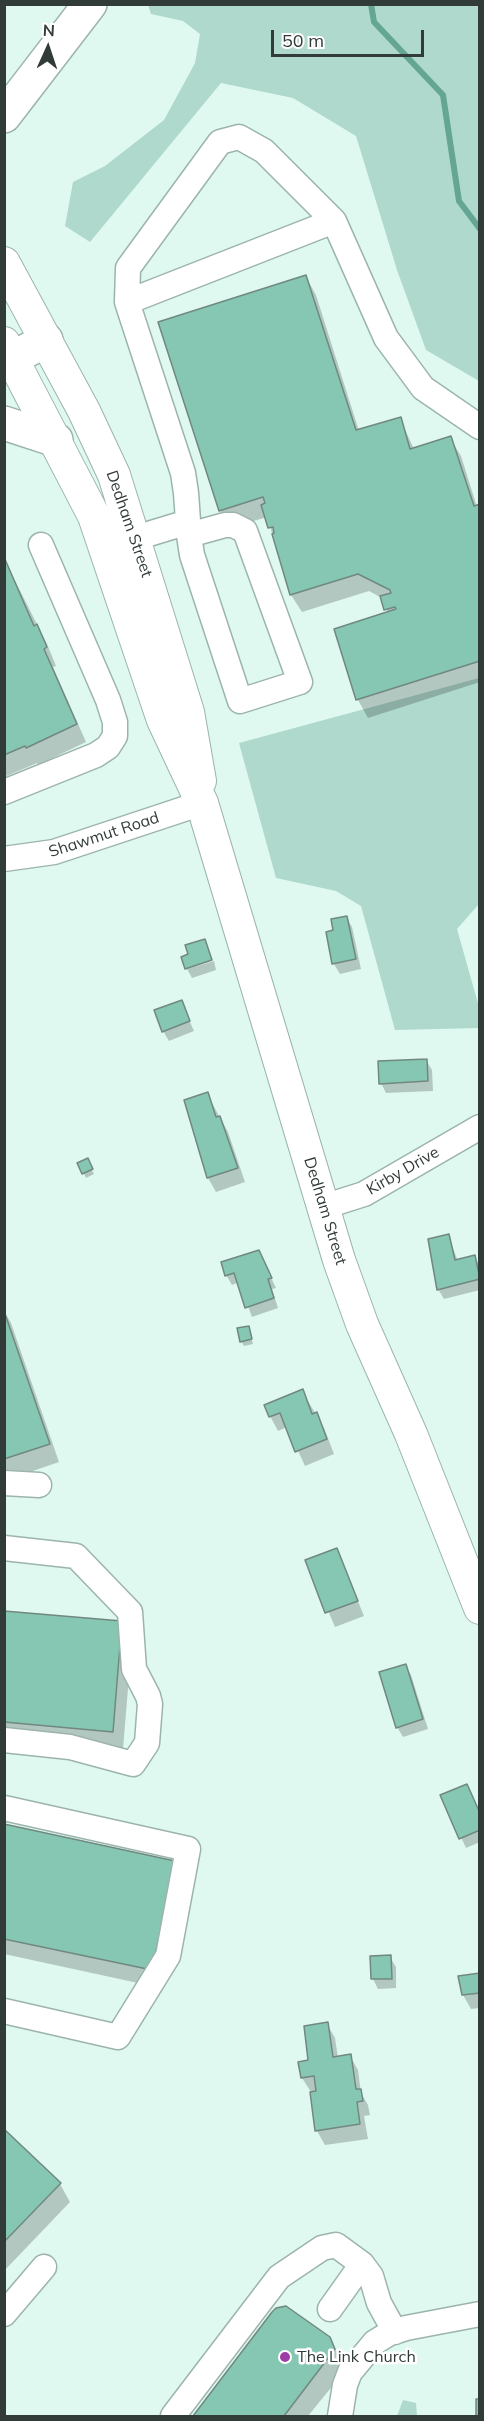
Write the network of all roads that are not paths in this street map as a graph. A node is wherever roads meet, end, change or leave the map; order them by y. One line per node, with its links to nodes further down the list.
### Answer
1 (90, 4): 2 (highway)
2 (4, 116)
3 (334, 221): 5 (street); 5 (street); 9 (street)
4 (4, 263): 6 (main road, Dedham Street)
5 (127, 302): 11 (street)
6 (46, 340): 7 (highway); 12 (main road, Dedham Street)
7 (7, 355): 10 (main road, Dedham Street)
8 (4, 423): 10 (highway)
9 (480, 427)
10 (56, 440): 14 (main road, Dedham Street)
11 (189, 529): 11 (street); 12 (street)
12 (136, 538): 14 (street); 16 (main road, Dedham Street)
13 (41, 545): 15 (street)
14 (106, 548): 16 (main road, Dedham Street)
15 (4, 792)
16 (202, 803): 17 (street, Shawmut Road); 19 (main road, Dedham Street)
17 (4, 859)
18 (480, 1127): 19 (street, Kirby Drive)
19 (322, 1207): 23 (main road, Dedham Street)
20 (4, 1483): 21 (street)
21 (39, 1485)
22 (4, 1548): 24 (street)
23 (480, 1608)
24 (4, 1740)
25 (4, 1808): 26 (street)
26 (4, 2011)
27 (362, 2264): 29 (street); 32 (street); 33 (street)
28 (44, 2267): 30 (street)
29 (330, 2309)
30 (4, 2314)
31 (480, 2314): 32 (street)
32 (395, 2331): 34 (street)
33 (173, 2416)
34 (340, 2416)

